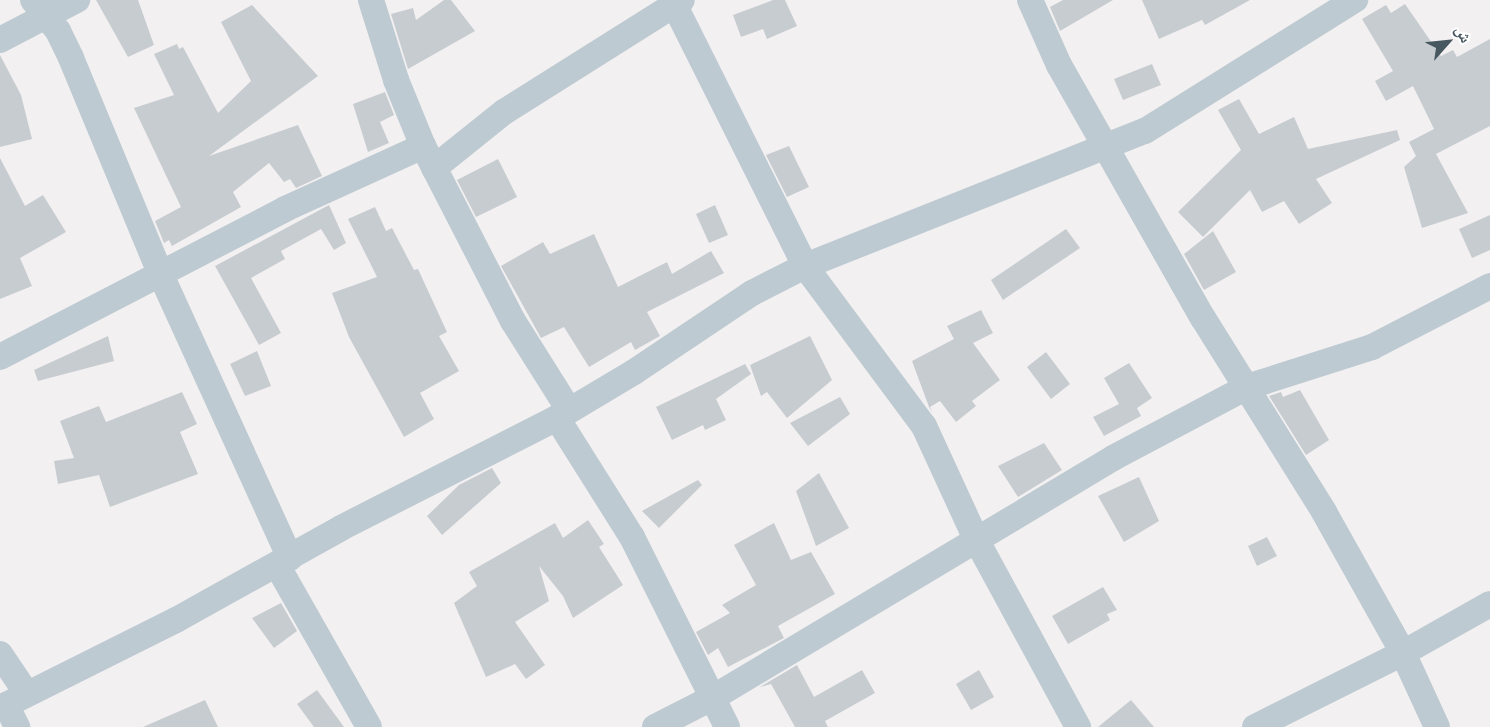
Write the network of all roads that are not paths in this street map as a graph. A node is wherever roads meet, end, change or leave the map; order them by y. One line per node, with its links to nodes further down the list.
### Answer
1 (77, 0): 6 (street)
2 (371, 0): 9 (street)
3 (1030, 0): 8 (street)
4 (1355, 0): 8 (street)
5 (676, 1): 10 (street); 11 (street)
6 (40, 8): 7 (street); 12 (street)
7 (0, 40)
8 (1105, 145): 11 (street); 15 (street)
9 (423, 146): 10 (street); 12 (street)
10 (434, 168): 16 (street)
11 (805, 266): 16 (street); 17 (street)
12 (161, 275): 14 (street); 18 (street)
13 (1490, 286): 15 (street)
14 (0, 357)
15 (1247, 387): 17 (street); 21 (street)
16 (563, 414): 18 (street); 22 (street)
17 (977, 541): 22 (street); 27 (street)
18 (284, 562): 23 (street); 24 (street)
19 (1490, 604): 21 (street)
20 (0, 654): 23 (street)
21 (1403, 654): 28 (street); 29 (street)
22 (714, 697): 25 (street); 26 (street)
23 (12, 708)
24 (369, 727)
25 (655, 727)
26 (727, 727)
27 (1078, 727)
28 (1255, 727)
29 (1437, 727)

